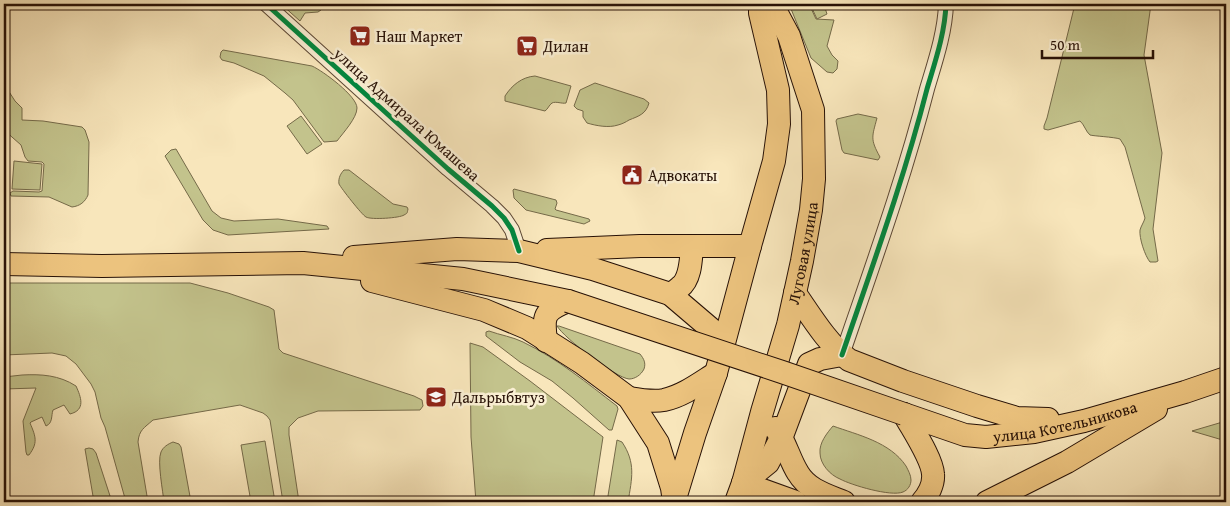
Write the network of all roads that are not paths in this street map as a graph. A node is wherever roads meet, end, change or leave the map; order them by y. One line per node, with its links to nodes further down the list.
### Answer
1 (266, 4): 7 (street, улица Адмирала Юмашева)
2 (760, 4): 6 (main road)
3 (772, 4): 11 (main road, Луговая улица)
4 (946, 4): 16 (street)
5 (692, 246): 6 (main road); 7 (main road); 12 (main road)
6 (750, 246): 14 (main road)
7 (519, 251): 8 (main road); 10 (main road); 12 (main road)
8 (303, 263): 9 (main road); 10 (main road); 15 (main road)
9 (4, 264)
10 (463, 278): 13 (main road)
11 (795, 293): 16 (main road); 22 (main road, Луговая улица)
12 (670, 294): 14 (main road)
13 (568, 301): 15 (main road); 23 (main road, улица Котельникова, bridge)
14 (724, 340): 17 (main road)
15 (546, 341): 20 (main road)
16 (842, 355): 21 (main road); 26 (main road)
17 (716, 373): 20 (main road); 28 (main road)
18 (1226, 378): 19 (main road, улица Котельникова)
19 (1185, 392): 24 (main road, улица Котельникова); 32 (main road)
20 (629, 398): 28 (main road)
21 (977, 406): 24 (main road); 25 (main road)
22 (762, 412): 26 (main road); 27 (main road, Луговая улица)
23 (904, 414): 25 (main road, улица Котельникова); 31 (main road)
24 (1084, 420): 25 (main road, улица Котельникова)
25 (965, 435)
26 (782, 436): 27 (main road); 30 (main road)
27 (740, 493): 29 (main road)
28 (674, 502)
29 (796, 502)
30 (844, 502)
31 (922, 502)
32 (987, 502)

